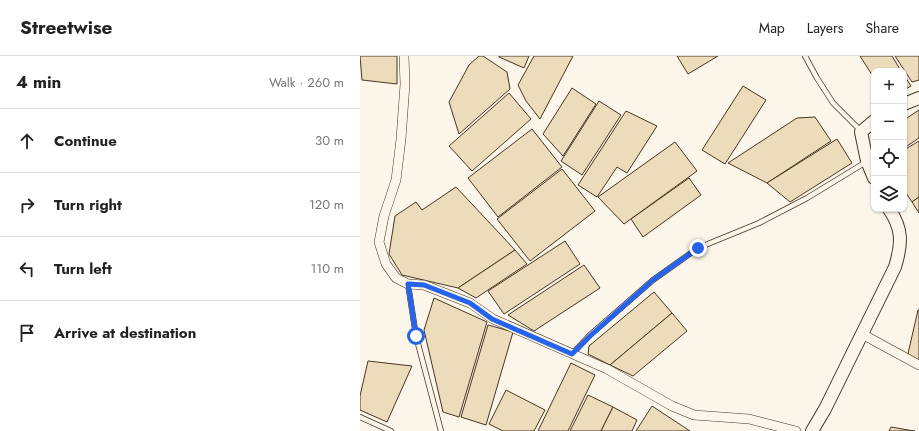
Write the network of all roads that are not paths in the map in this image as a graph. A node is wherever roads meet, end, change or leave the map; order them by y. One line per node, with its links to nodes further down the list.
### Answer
1 (404, 56): 10 (street)
2 (805, 56): 6 (lane)
3 (919, 98): 4 (street)
4 (907, 103)
5 (871, 124): 6 (street)
6 (861, 132): 7 (street)
7 (867, 161): 8 (street); 12 (lane)
8 (873, 176)
9 (891, 212): 11 (street)
10 (408, 284): 12 (street); 17 (lane)
11 (862, 334): 13 (street); 19 (street)
12 (572, 354): 18 (street)
13 (919, 365)
14 (360, 417): 15 (lane)
15 (381, 429): 16 (lane)
16 (391, 431)
17 (441, 431)
18 (796, 431)
19 (812, 431)

